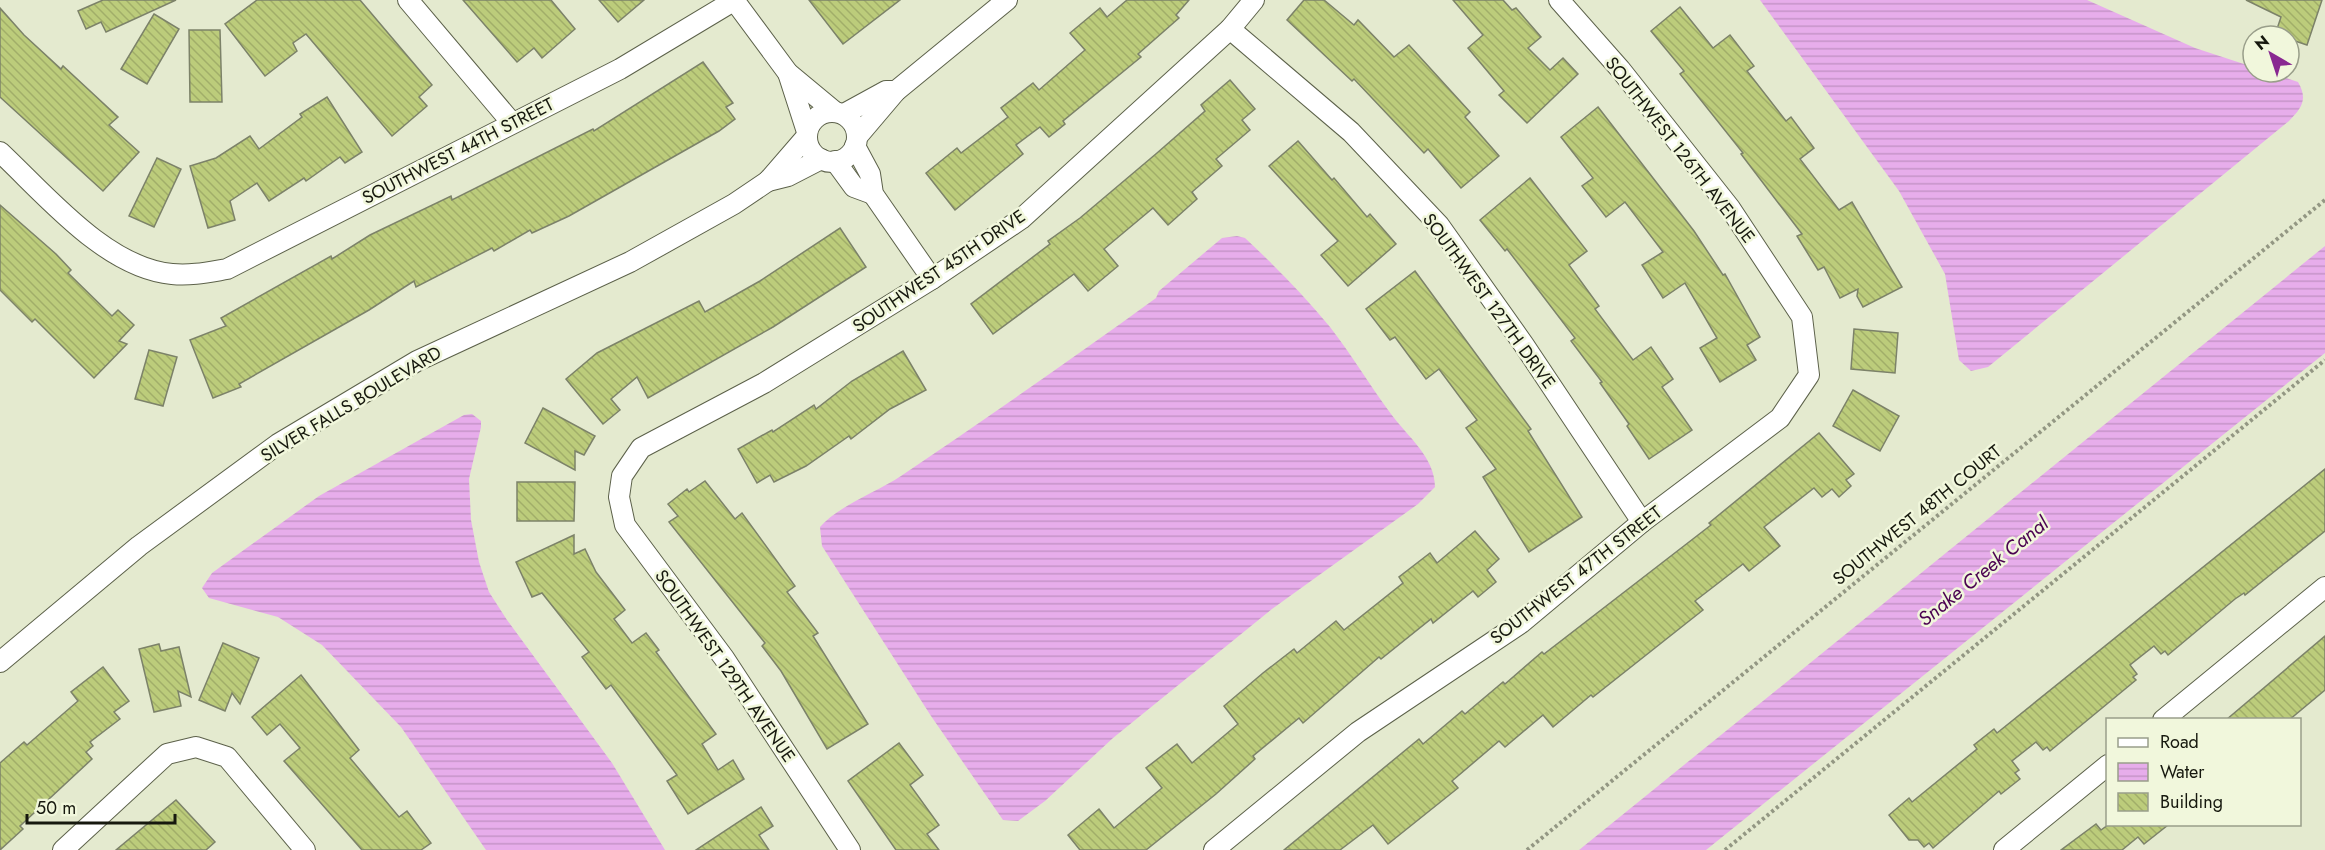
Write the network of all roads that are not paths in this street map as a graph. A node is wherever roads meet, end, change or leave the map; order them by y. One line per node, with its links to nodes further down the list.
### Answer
1 (408, 0): 10 (street)
2 (734, 0): 7 (street); 10 (street, SOUTHWEST 44TH STREET)
3 (1007, 0): 8 (street)
4 (1254, 0): 6 (street, SOUTHWEST 45TH DRIVE)
5 (1559, 0): 18 (street, SOUTHWEST 126TH AVENUE)
6 (1230, 29): 17 (street, SOUTHWEST 45TH DRIVE); 20 (street, SOUTHWEST 127TH DRIVE)
7 (788, 73): 9 (street); 11 (street)
8 (896, 91): 9 (street); 12 (street)
9 (839, 113): 11 (street); 12 (street)
10 (512, 123): 13 (street, SOUTHWEST 44TH STREET)
11 (807, 134): 14 (street); 15 (street, SILVER FALLS BOULEVARD)
12 (856, 142): 14 (street); 16 (street)
13 (0, 152)
14 (828, 160): 15 (street, SILVER FALLS BOULEVARD); 16 (street)
15 (768, 181): 22 (street, SILVER FALLS BOULEVARD)
16 (873, 195): 17 (street)
17 (932, 279): 19 (street, SOUTHWEST 45TH DRIVE)
18 (1809, 375): 20 (street, SOUTHWEST 47TH STREET)
19 (622, 476): 27 (street, SOUTHWEST 129TH AVENUE)
20 (1642, 522): 28 (street, SOUTHWEST 47TH STREET)
21 (2325, 587): 23 (street)
22 (0, 662)
23 (2165, 718)
24 (2106, 767): 29 (street)
25 (63, 850): 26 (street)
26 (305, 850)
27 (850, 850)
28 (1214, 850)
29 (2004, 850)

